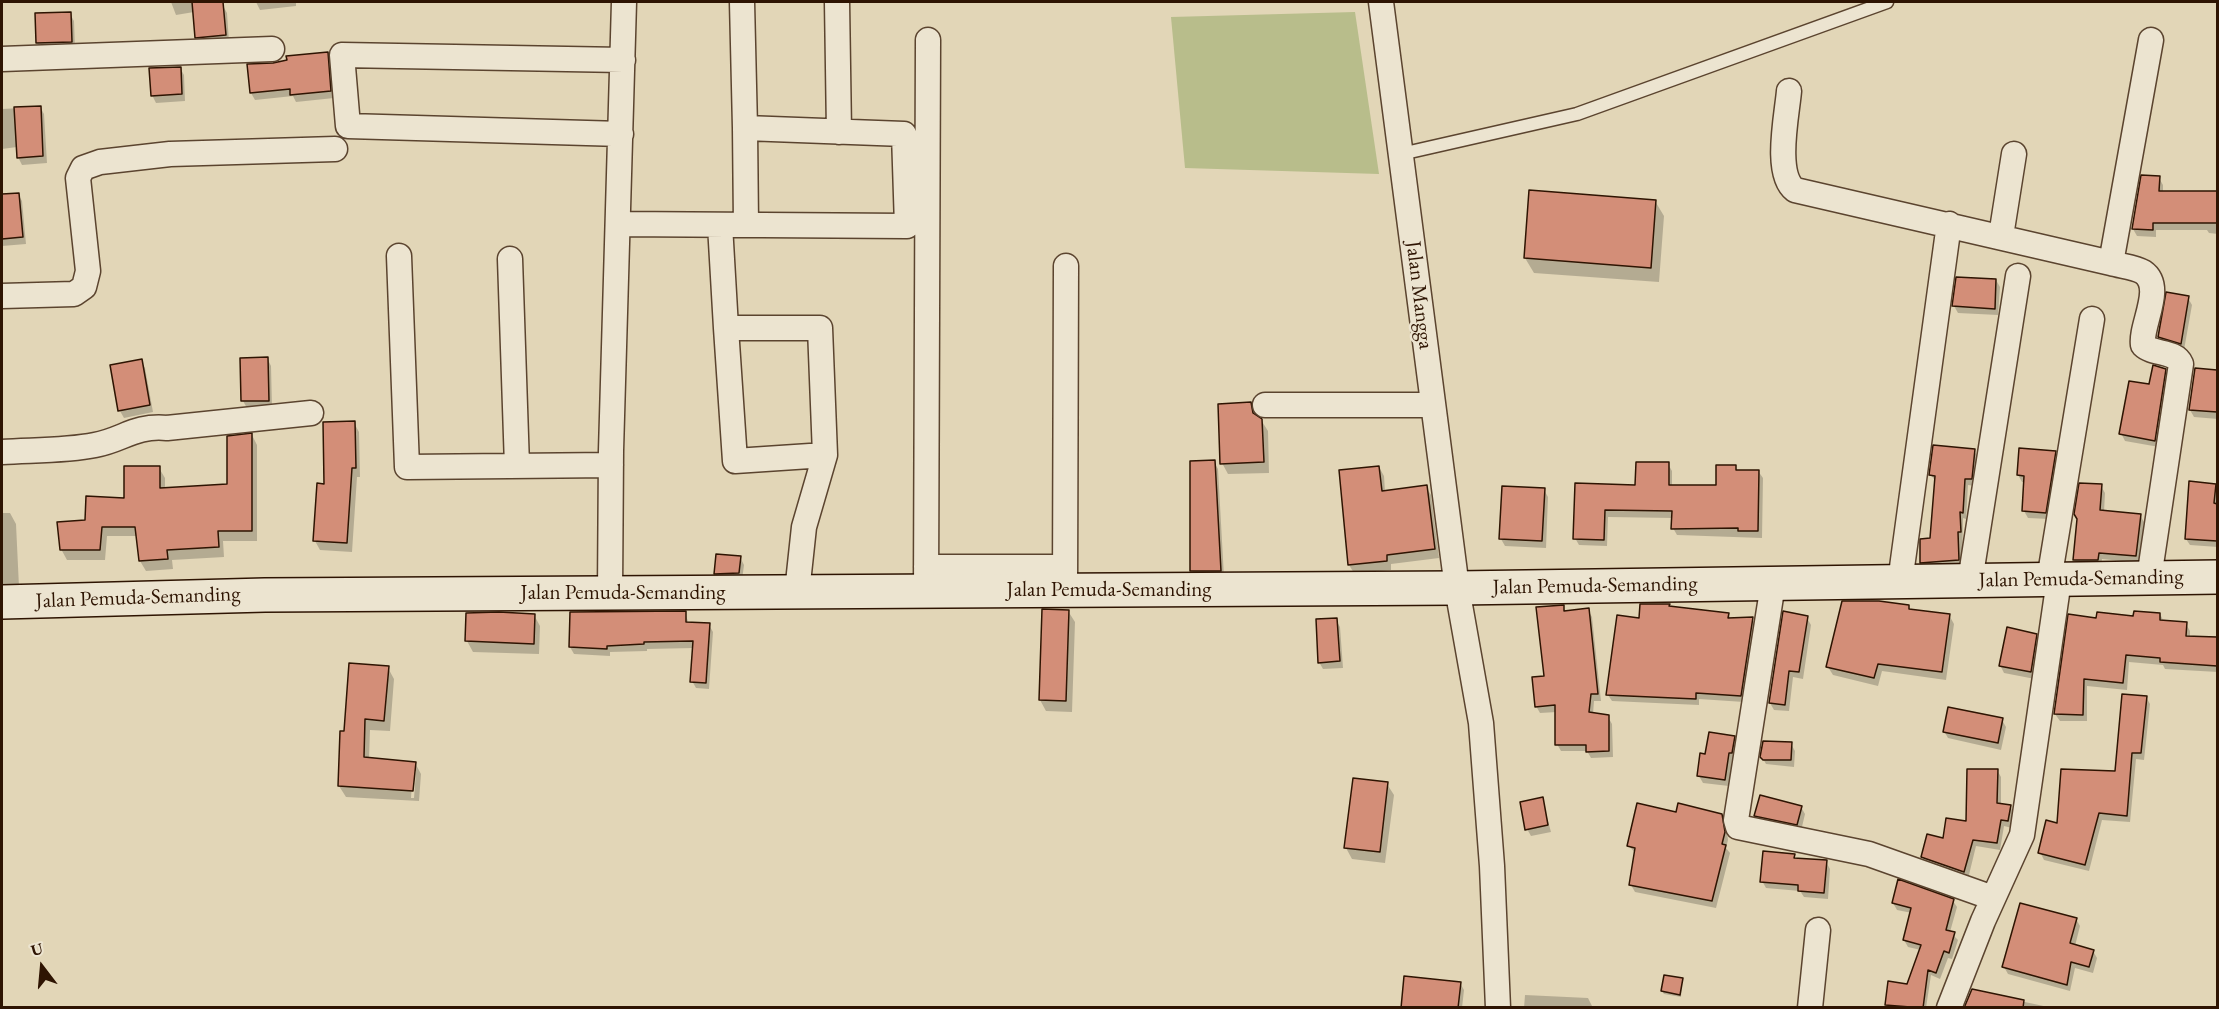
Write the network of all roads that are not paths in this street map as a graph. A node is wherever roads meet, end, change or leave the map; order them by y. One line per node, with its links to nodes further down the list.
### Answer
1 (624, 2): 10 (street)
2 (742, 2): 12 (street)
3 (837, 2): 13 (street)
4 (1381, 2): 16 (street, Jalan Mangga)
5 (1887, 2): 16 (lane)
6 (928, 40): 41 (street)
7 (2151, 40): 25 (street)
8 (272, 49): 9 (street)
9 (2, 59)
10 (623, 60): 14 (street); 14 (street)
11 (1789, 91): 19 (street)
12 (745, 128): 13 (street); 21 (street)
13 (839, 132): 21 (street)
14 (621, 134): 18 (street)
15 (335, 149): 28 (street)
16 (1401, 154): 32 (street, Jalan Mangga)
17 (2014, 154): 22 (street)
18 (618, 224): 20 (street); 36 (street)
19 (1949, 224): 22 (street); 44 (street)
20 (720, 225): 21 (street); 30 (street)
21 (746, 225)
22 (2001, 236): 25 (street)
23 (399, 256): 37 (street)
24 (510, 259): 37 (street)
25 (2111, 263): 40 (street)
26 (1066, 266): 39 (street)
27 (2018, 276): 43 (street)
28 (2, 296)
29 (2092, 319): 42 (street)
30 (726, 328): 35 (street); 35 (street)
31 (1265, 405): 32 (street)
32 (1433, 405): 46 (street, Jalan Mangga)
33 (310, 414): 34 (street)
34 (2, 452)
35 (825, 455): 47 (street)
36 (611, 465): 37 (street); 48 (street)
37 (517, 466)
38 (2217, 577): 40 (main road, Jalan Pemuda-Semanding)
39 (1065, 578): 41 (main road, Jalan Pemuda-Semanding); 46 (main road, Jalan Pemuda-Semanding)
40 (2150, 578): 42 (main road, Jalan Pemuda-Semanding)
41 (926, 579): 47 (main road, Jalan Pemuda-Semanding)
42 (2054, 580): 43 (main road, Jalan Pemuda-Semanding); 50 (street)
43 (1970, 581): 44 (main road, Jalan Pemuda-Semanding)
44 (1900, 582): 45 (main road, Jalan Pemuda-Semanding)
45 (1773, 584): 46 (main road, Jalan Pemuda-Semanding); 50 (street)
46 (1457, 588): 52 (street, Jalan Mangga)
47 (797, 592): 48 (main road, Jalan Pemuda-Semanding)
48 (610, 593): 49 (main road, Jalan Pemuda-Semanding)
49 (2, 602)
50 (1994, 898): 54 (street)
51 (1818, 930): 53 (street)
52 (1498, 1008)
53 (1810, 1008)
54 (1949, 1008)

